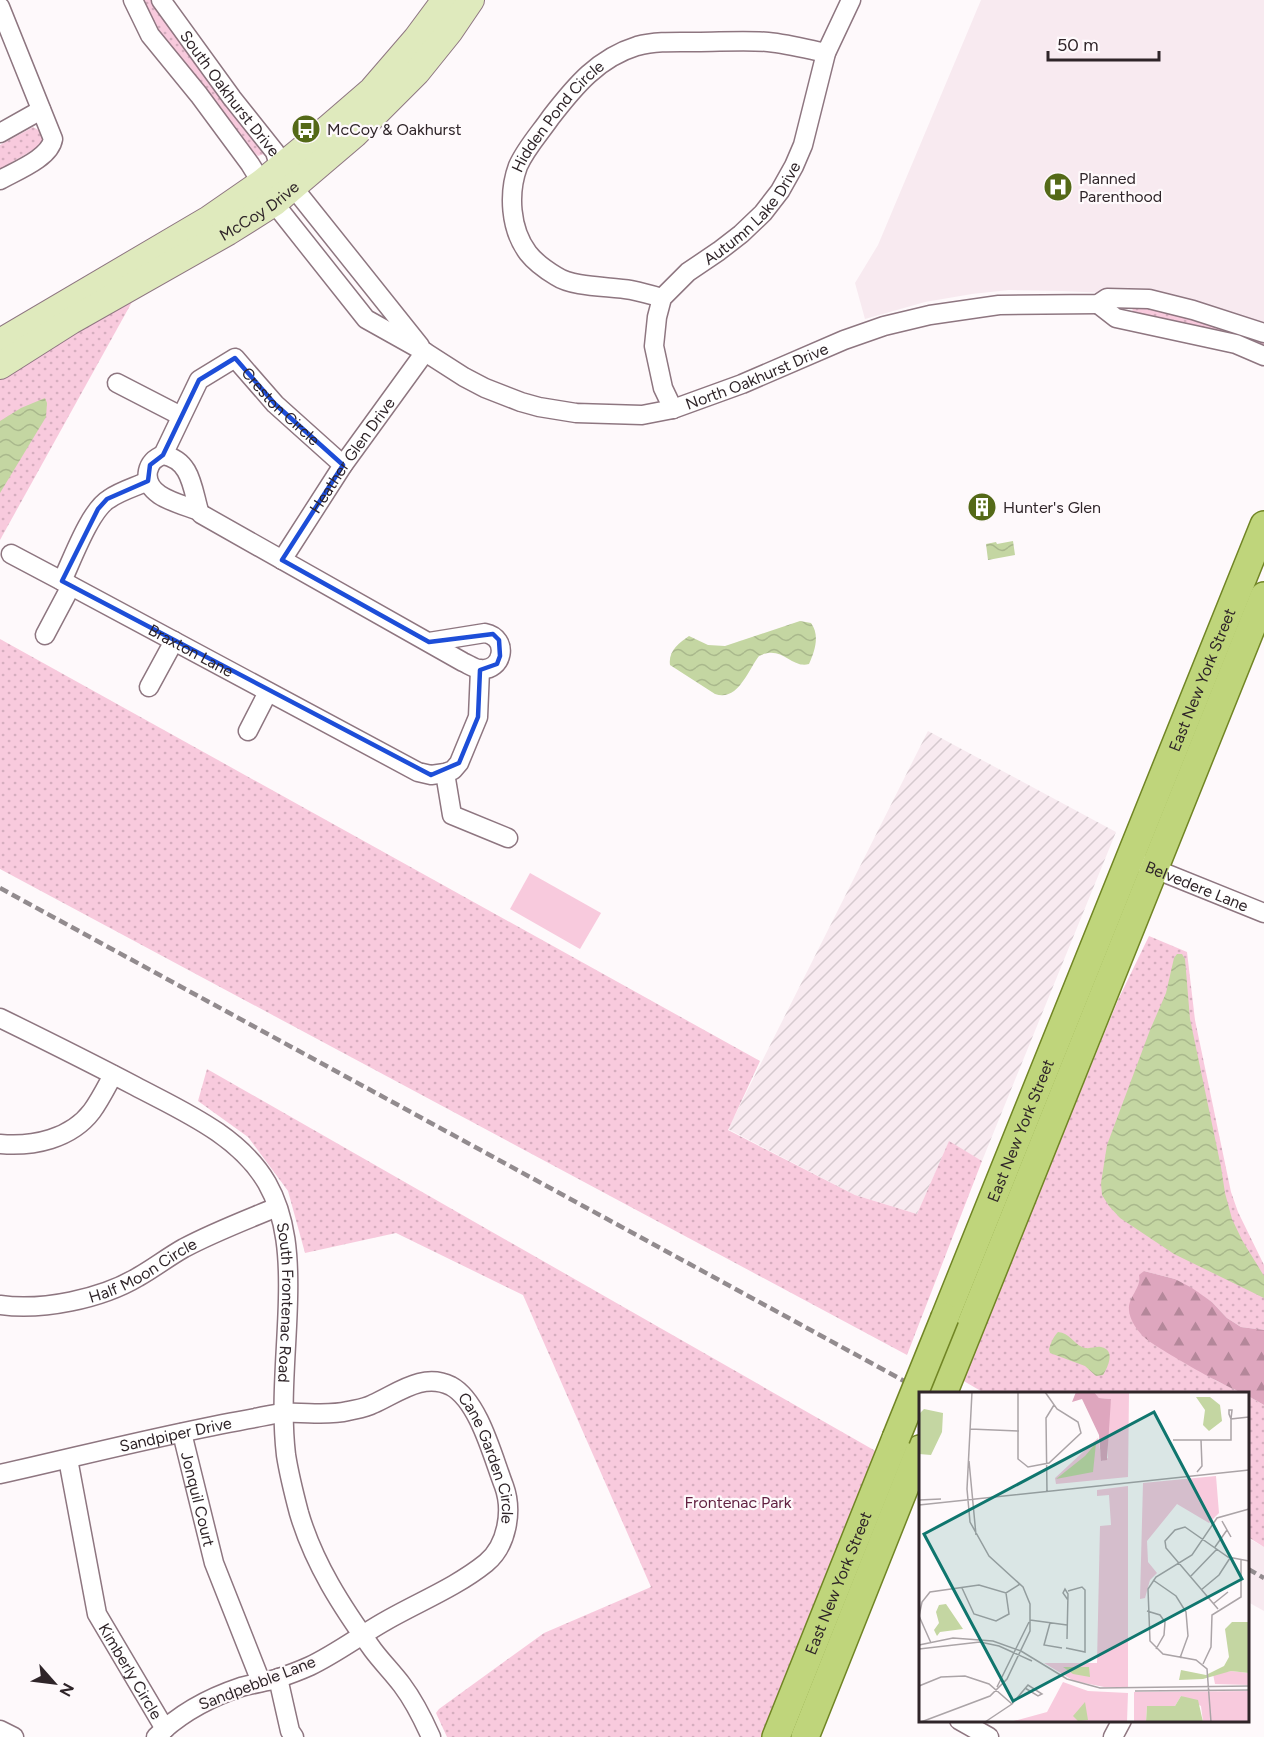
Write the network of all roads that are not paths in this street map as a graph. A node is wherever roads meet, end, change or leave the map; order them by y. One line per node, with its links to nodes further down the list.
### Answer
1 (133, 0): 11 (street, South Oakhurst Drive)
2 (161, 0): 11 (street, South Oakhurst Drive)
3 (445, 0): 11 (street, McCoy Drive)
4 (471, 0): 11 (street, McCoy Drive)
5 (851, 0): 7 (street, Autumn Lake Drive)
6 (0, 7): 8 (street)
7 (826, 53): 12 (street, Autumn Lake Drive); 12 (street, Hidden Pond Circle)
8 (42, 110): 9 (street); 10 (street)
9 (0, 133)
10 (0, 180)
11 (277, 185): 15 (street, McCoy Drive); 16 (street, North Oakhurst Drive); 16 (street, North Oakhurst Drive); 18 (street, McCoy Drive)
12 (662, 298): 20 (street)
13 (1098, 304): 14 (street, North Oakhurst Drive); 17 (street); 20 (street, North Oakhurst Drive)
14 (1264, 333)
15 (0, 342)
16 (425, 352): 20 (street, North Oakhurst Drive); 23 (street, Heather Glen Drive)
17 (1264, 356)
18 (0, 366)
19 (117, 383): 21 (street)
20 (672, 409)
21 (182, 416): 22 (street, Creston Circle); 23 (street, Creston Circle)
22 (163, 455): 24 (street); 25 (street)
23 (343, 465): 28 (street, Heather Glen Drive)
24 (148, 481): 25 (street); 29 (street)
25 (199, 511): 28 (street)
26 (1264, 525): 40 (main road, East New York Street)
27 (11, 554): 29 (street, Braxton Lane)
28 (282, 560): 33 (street)
29 (66, 583): 31 (street); 32 (street, Braxton Lane)
30 (1264, 596): 40 (main road, East New York Street)
31 (45, 635)
32 (174, 641): 35 (street); 36 (street, Braxton Lane)
33 (429, 642): 34 (street); 34 (street)
34 (480, 669): 38 (street)
35 (149, 687)
36 (268, 692): 37 (street); 38 (street, Braxton Lane)
37 (248, 731)
38 (445, 773): 39 (street)
39 (508, 838)
40 (1142, 864): 41 (street, Belvedere Lane); 47 (main road, East New York Street); 62 (main road, East New York Street, bridge)
41 (1264, 913)
42 (0, 1018): 43 (street, South Frontenac Road)
43 (113, 1075): 44 (street); 45 (street, South Frontenac Road)
44 (0, 1144)
45 (277, 1207): 46 (street, Half Moon Circle); 48 (street, South Frontenac Road)
46 (0, 1305)
47 (944, 1392)
48 (284, 1413): 49 (street, Sandpiper Drive); 53 (street, South Frontenac Road); 53 (street, Cane Garden Circle)
49 (182, 1433): 51 (street, Sandpiper Drive); 54 (street, Jonquil Court)
50 (919, 1452): 63 (main road, East New York Street)
51 (68, 1459): 52 (street, Sandpiper Drive); 58 (street, Kimberly Circle)
52 (0, 1474)
53 (362, 1635): 54 (street, Sandpebble Lane); 61 (street, South Frontenac Road)
54 (269, 1680): 58 (street, Sandpebble Lane); 59 (street, Jonquil Court)
55 (962, 1722): 64 (street)
56 (1121, 1722): 65 (street)
57 (0, 1730): 60 (street)
58 (160, 1733)
59 (291, 1735)
60 (14, 1737)
61 (431, 1737)
62 (776, 1737)
63 (805, 1737)
64 (989, 1737)
65 (1113, 1737)

